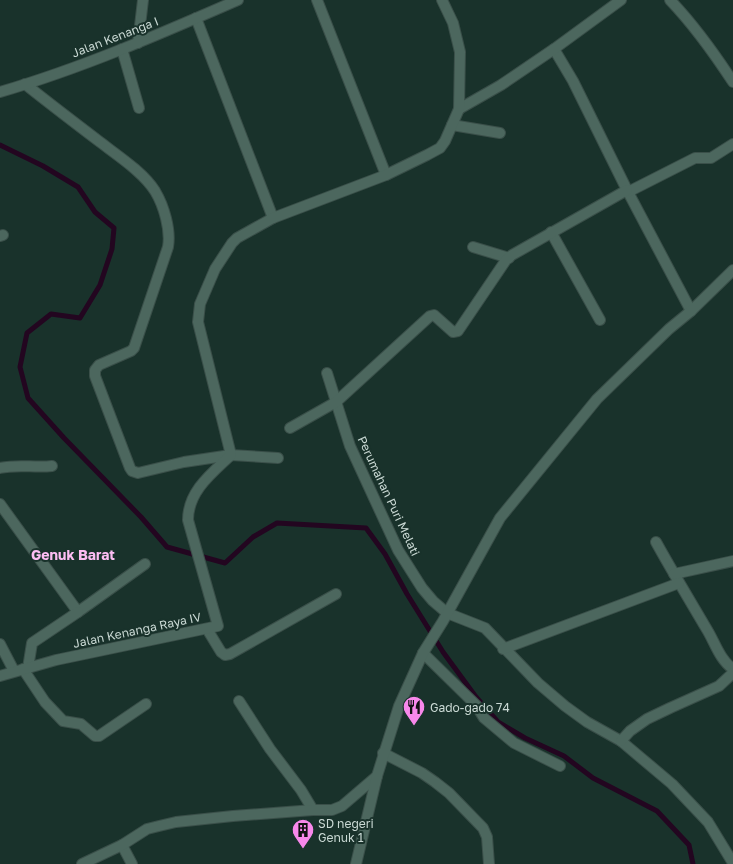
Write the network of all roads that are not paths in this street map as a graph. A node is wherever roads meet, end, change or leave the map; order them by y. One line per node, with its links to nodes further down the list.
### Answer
1 (143, 0): 8 (street)
2 (238, 0): 7 (street, Jalan Kenanga I)
3 (317, 0): 19 (street)
4 (442, 0): 15 (street)
5 (621, 0): 10 (street)
6 (670, 0): 11 (street)
7 (196, 18): 8 (street, Jalan Kenanga I); 21 (street)
8 (138, 43): 9 (street, Jalan Kenanga I)
9 (122, 49): 12 (street, Jalan Kenanga I); 14 (street)
10 (554, 50): 15 (street); 20 (street)
11 (733, 82)
12 (25, 84): 13 (street, Jalan Kenanga I); 31 (street)
13 (0, 92)
14 (139, 108)
15 (459, 109): 16 (street)
16 (452, 125): 17 (street); 19 (street)
17 (500, 133)
18 (733, 144): 20 (street)
19 (386, 175): 21 (street)
20 (628, 191): 22 (street); 26 (street)
21 (273, 218): 31 (street)
22 (552, 232): 24 (street); 27 (street)
23 (473, 247): 24 (street)
24 (509, 258): 29 (street)
25 (733, 270): 26 (street)
26 (691, 311): 42 (street)
27 (600, 320)
28 (327, 373): 29 (street, Perumahan Puri Melati)
29 (336, 402): 30 (street); 42 (street, Perumahan Puri Melati)
30 (290, 428)
31 (231, 455): 32 (street); 43 (street, Jalan Kenanga Raya IV)
32 (278, 458)
33 (52, 466): 34 (street)
34 (0, 468)
35 (0, 504): 41 (street)
36 (656, 542): 39 (street)
37 (733, 561): 39 (street)
38 (145, 564): 41 (street)
39 (676, 579): 45 (street); 48 (street)
40 (336, 594): 43 (street)
41 (78, 612): 47 (street)
42 (445, 617): 45 (street, Perumahan Puri Melati); 46 (street)
43 (206, 629): 47 (street, Jalan Kenanga Raya IV)
44 (0, 644): 47 (street)
45 (503, 649): 53 (street, Perumahan Puri Melati)
46 (425, 650): 54 (street); 55 (street)
47 (22, 669): 50 (street, Jalan Kenanga Raya IV); 52 (street)
48 (733, 669)
49 (733, 673): 53 (street)
50 (0, 676)
51 (238, 701): 57 (street)
52 (146, 704)
53 (621, 741): 59 (street, Perumahan Puri Melati)
54 (383, 753): 56 (street); 63 (street)
55 (560, 766)
56 (377, 776): 57 (street); 62 (street)
57 (313, 810): 58 (street)
58 (122, 845): 60 (street); 61 (street)
59 (733, 863)
60 (82, 864)
61 (132, 864)
62 (356, 864)
63 (489, 864)

